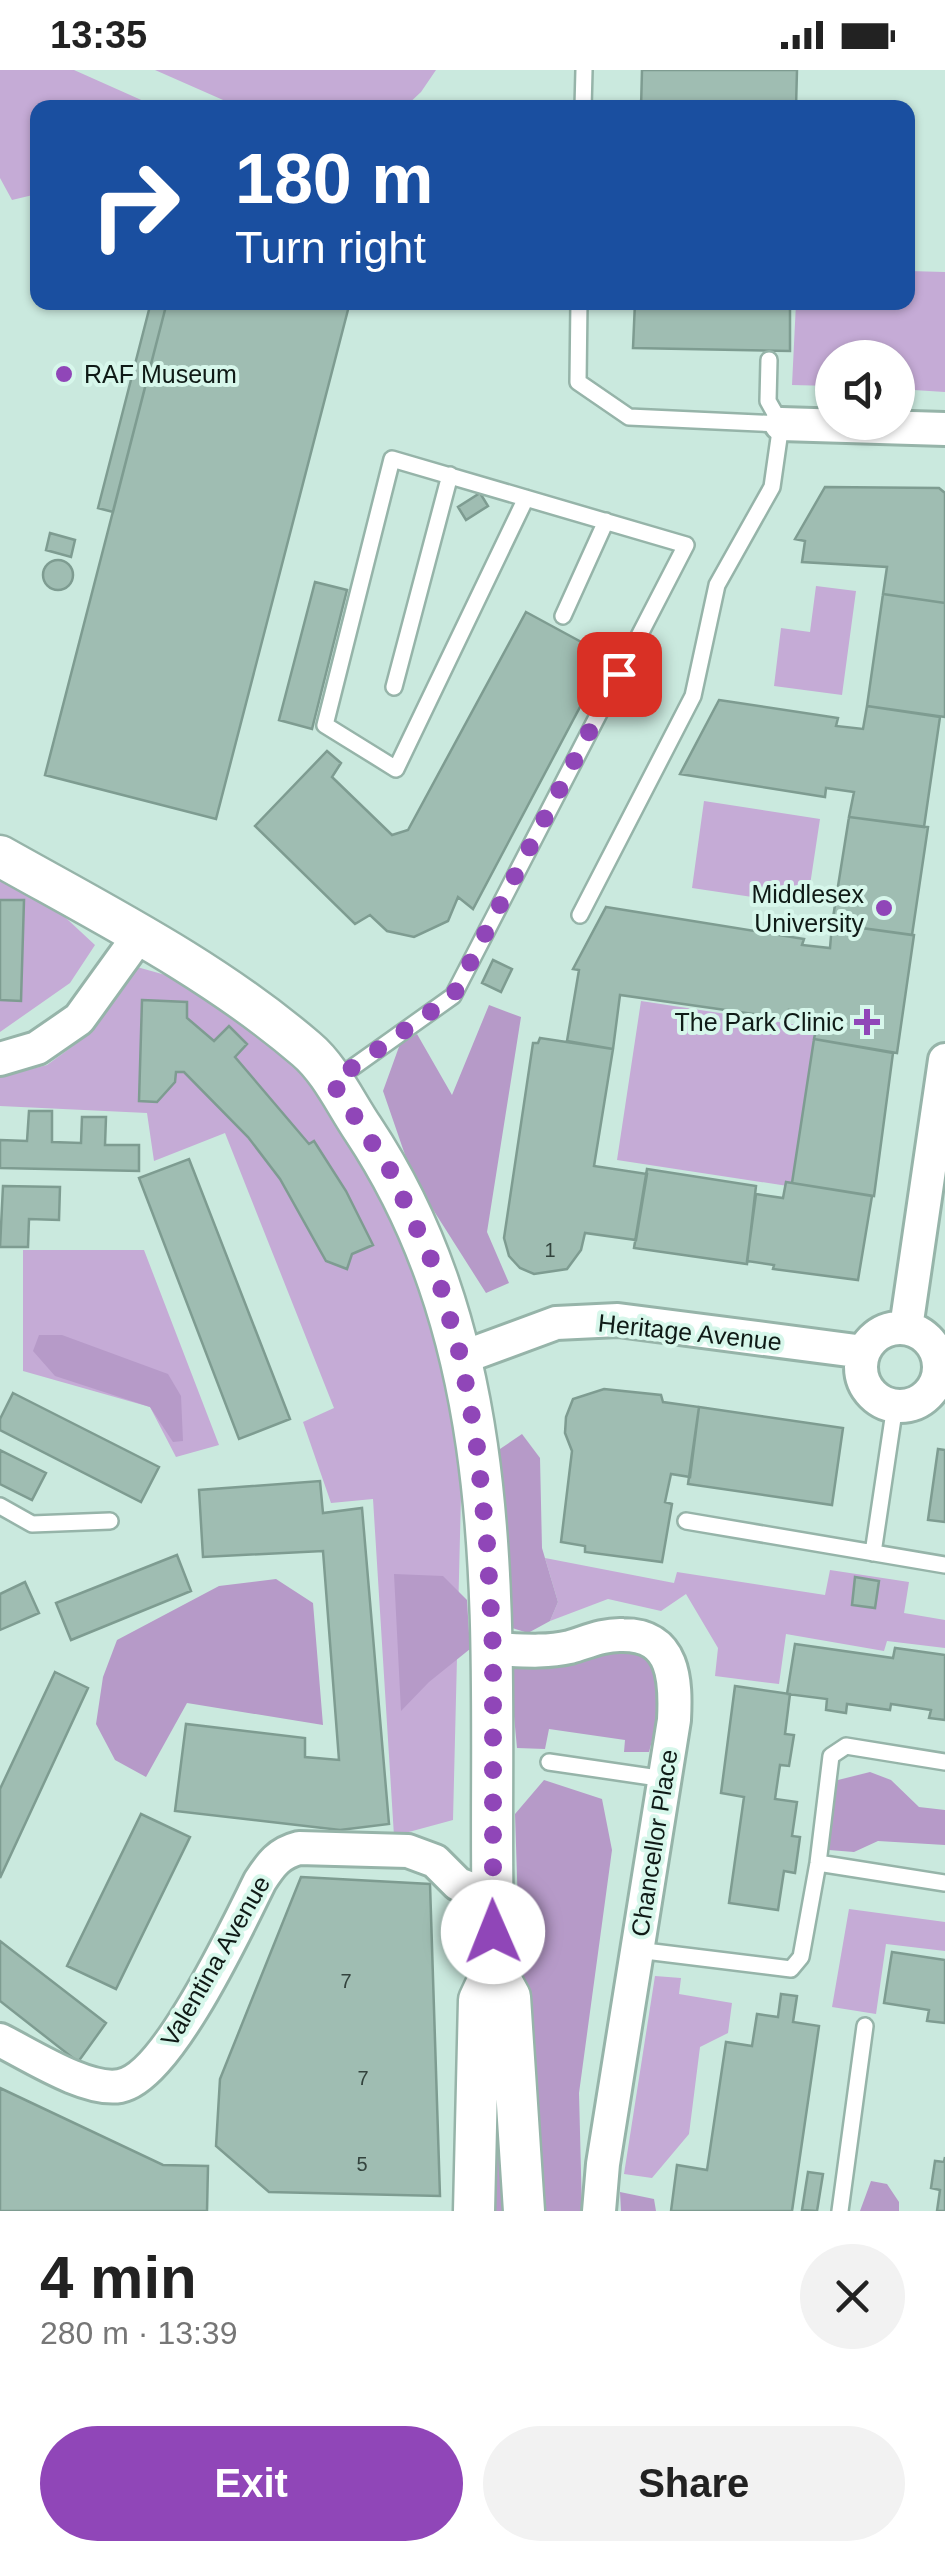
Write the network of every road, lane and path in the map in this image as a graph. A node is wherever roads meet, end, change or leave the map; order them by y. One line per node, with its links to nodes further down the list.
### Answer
1 (584, 70): 2 (lane)
2 (583, 100)
3 (579, 310): 5 (lane)
4 (770, 360): 5 (lane)
5 (782, 424): 6 (street); 13 (lane)
6 (945, 428)
7 (450, 476): 8 (lane); 8 (lane); 11 (lane)
8 (526, 498): 9 (lane)
9 (606, 521): 10 (lane); 17 (lane)
10 (563, 616)
11 (394, 687)
12 (0, 856): 14 (street)
13 (580, 915)
14 (142, 934): 15 (street); 17 (street)
15 (0, 1059)
16 (945, 1060): 18 (street)
17 (332, 1082): 20 (street)
18 (906, 1328): 19 (street); 21 (street)
19 (864, 1352): 20 (street, Heritage Avenue); 22 (street)
20 (461, 1358): 28 (street)
21 (942, 1367): 22 (street)
22 (895, 1406): 26 (lane)
23 (0, 1506): 24 (lane)
24 (110, 1522)
25 (686, 1522): 26 (lane)
26 (873, 1553): 27 (lane)
27 (945, 1565)
28 (493, 1649): 31 (street, Chancellor Place); 34 (street)
29 (548, 1762): 31 (lane)
30 (945, 1762): 32 (lane)
31 (665, 1779): 35 (street, Chancellor Place)
32 (818, 1863): 33 (lane); 35 (lane)
33 (945, 1883)
34 (492, 1897): 36 (street); 38 (street, Valentina Avenue)
35 (637, 1950): 41 (street, Chancellor Place)
36 (494, 1968): 39 (street); 40 (street)
37 (865, 2026): 42 (lane)
38 (0, 2040)
39 (474, 2211)
40 (524, 2211)
41 (599, 2211)
42 (840, 2211)

